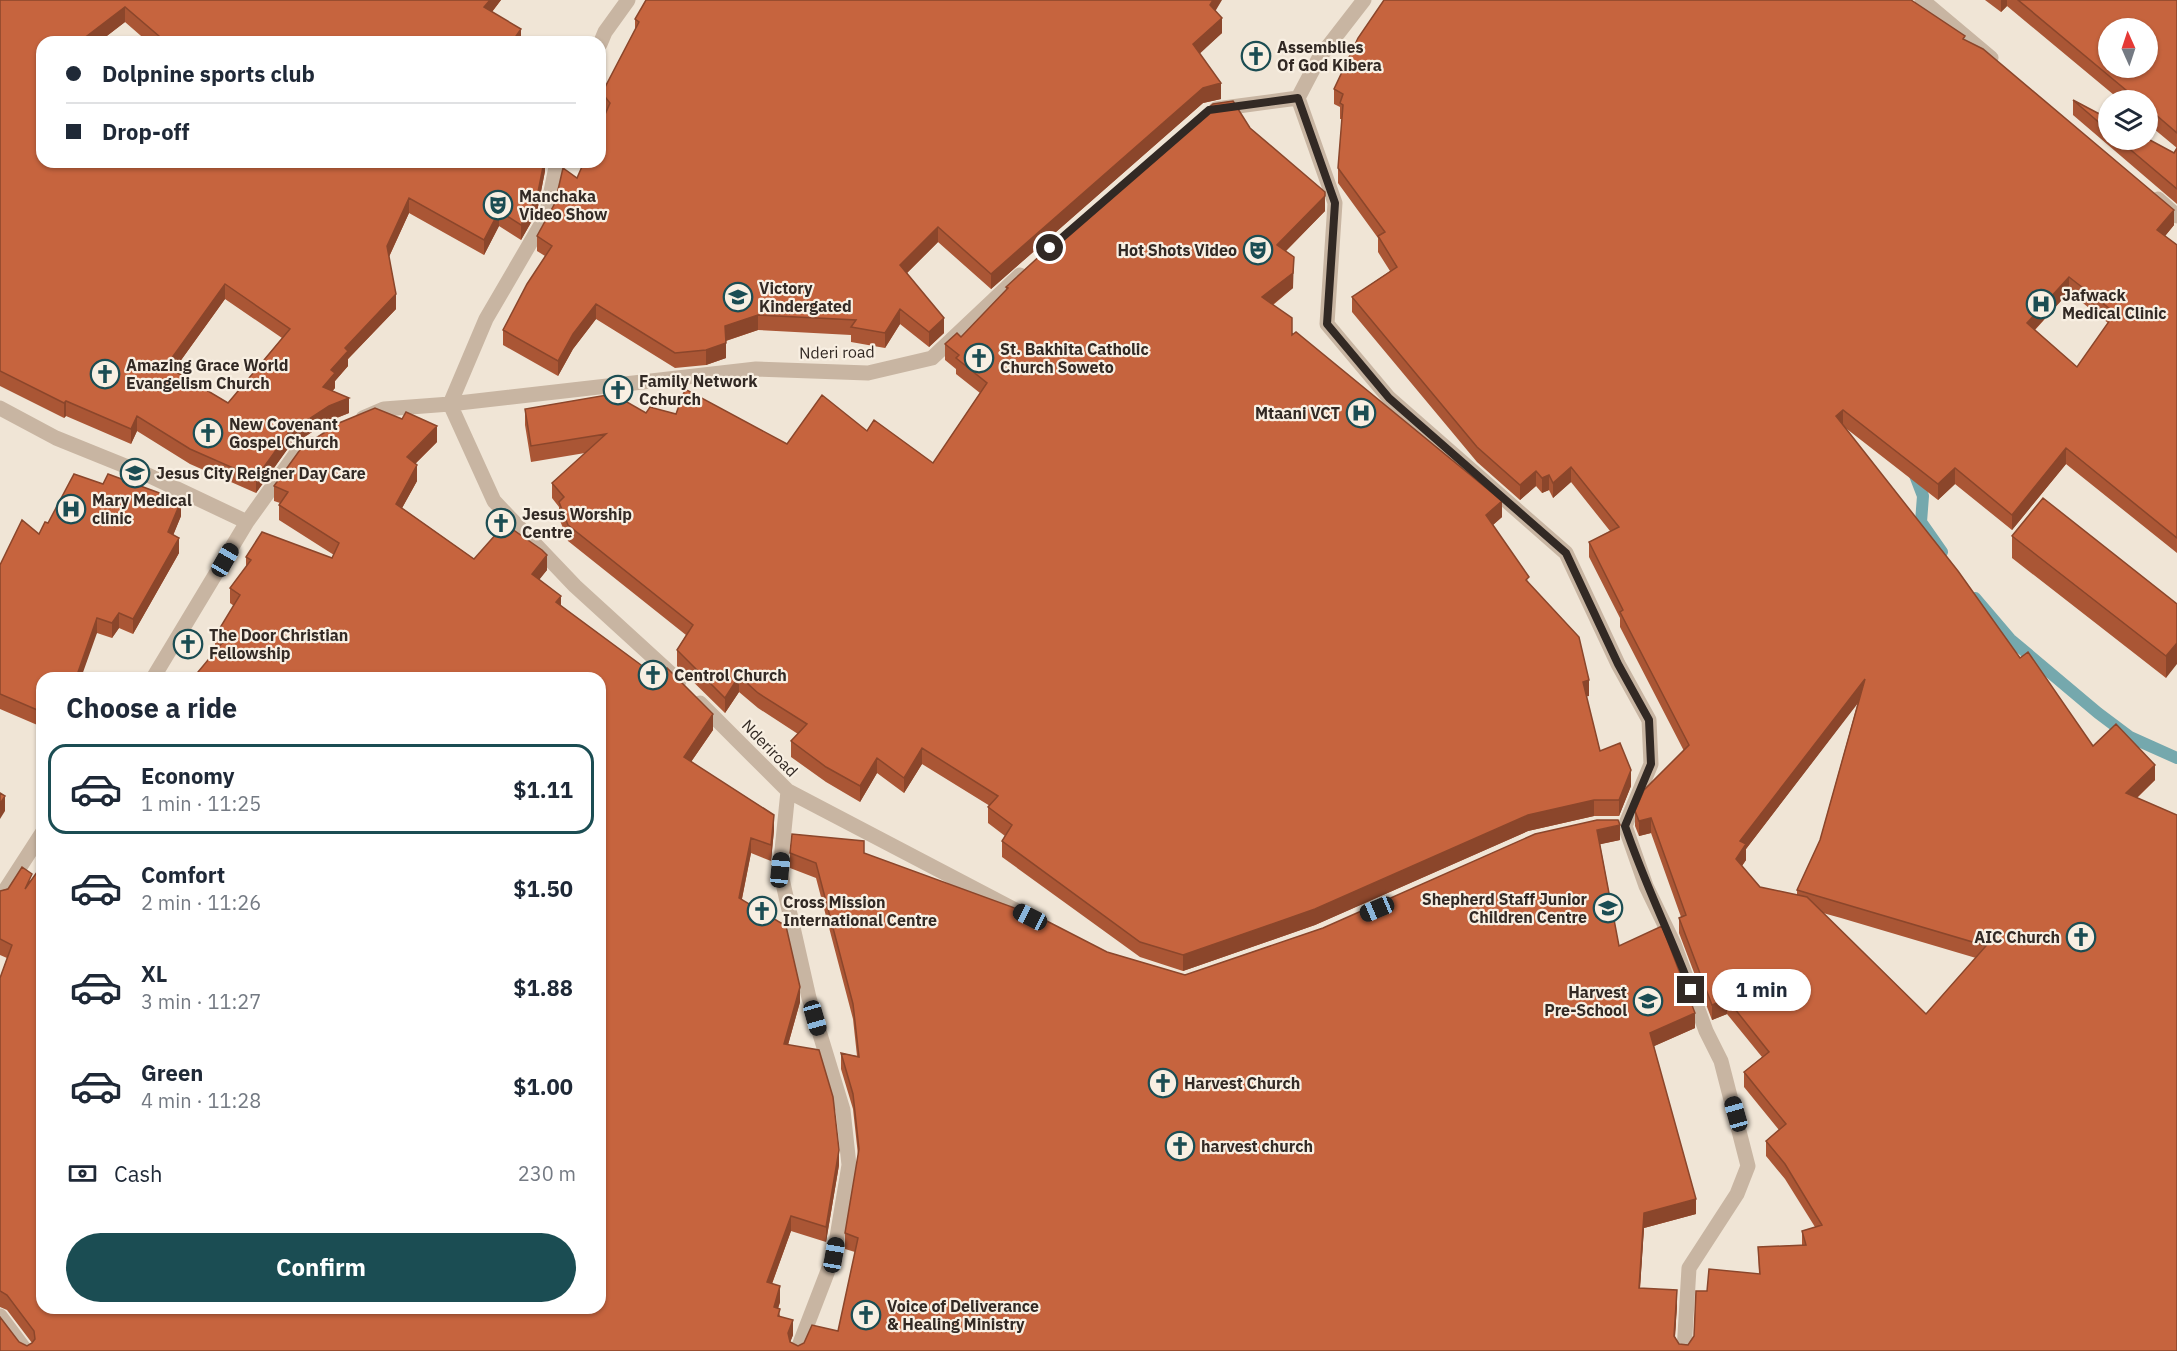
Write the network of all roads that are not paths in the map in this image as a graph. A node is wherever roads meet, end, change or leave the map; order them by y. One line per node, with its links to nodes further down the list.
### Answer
1 (628, 0): 4 (street)
2 (1364, 0): 6 (street)
3 (1922, 0): 5 (street)
4 (603, 36)
5 (2003, 68)
6 (1298, 98): 7 (street); 20 (street)
7 (1200, 117)
8 (556, 168): 12 (street)
9 (2147, 188): 10 (street)
10 (2177, 216)
11 (1033, 264): 12 (street, Nderi road)
12 (450, 404): 14 (street, Nderi road); 18 (street, Nderiroad)
13 (0, 408): 16 (street)
14 (344, 425)
15 (327, 434): 16 (street)
16 (247, 522): 17 (street)
17 (157, 672)
18 (788, 791): 23 (street); 26 (street, Nderiroad)
19 (1606, 825): 20 (street)
20 (1625, 826): 27 (street)
21 (36, 842): 22 (street)
22 (0, 898)
23 (1036, 920)
24 (0, 1317): 25 (street)
25 (27, 1351)
26 (797, 1351)
27 (1684, 1351)

